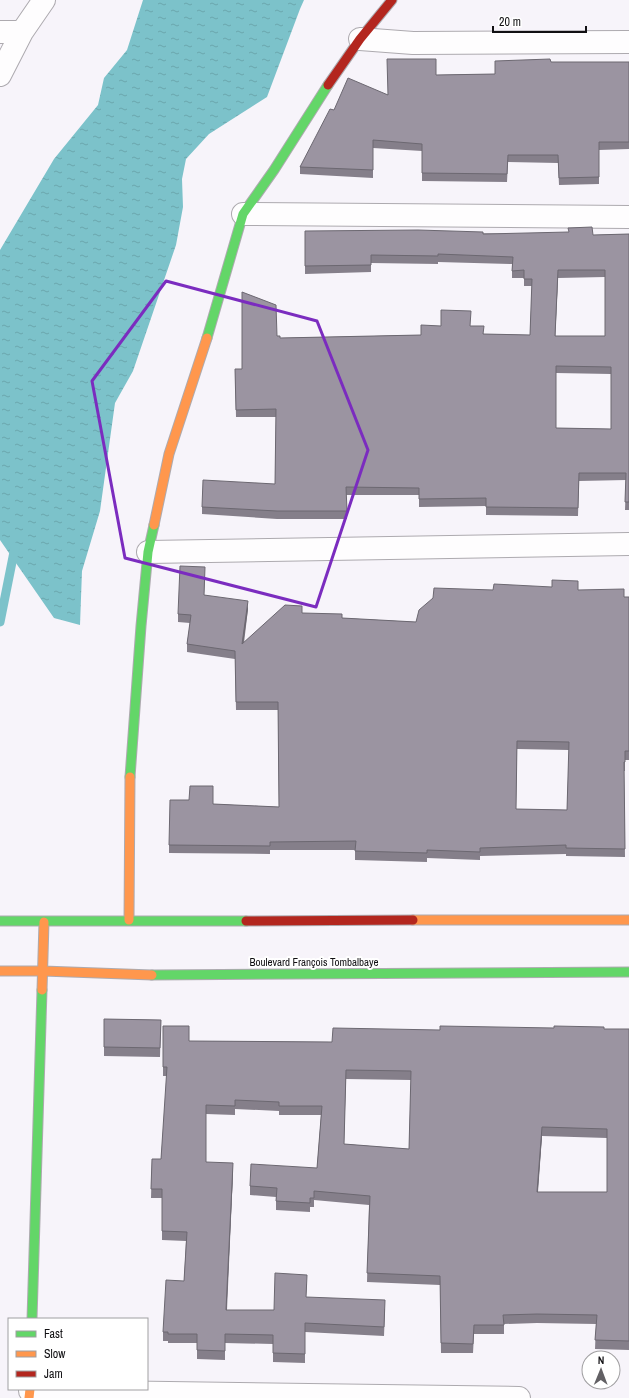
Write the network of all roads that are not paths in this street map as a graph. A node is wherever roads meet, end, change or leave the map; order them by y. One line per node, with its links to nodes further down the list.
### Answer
1 (44, 0): 4 (street)
2 (392, 0): 5 (street)
3 (0, 32): 4 (street)
4 (22, 32): 7 (street)
5 (360, 39): 6 (street); 8 (street)
6 (629, 42)
7 (0, 75)
8 (243, 214): 9 (street); 11 (street)
9 (629, 217)
10 (629, 544): 11 (street)
11 (148, 552): 12 (street)
12 (129, 920): 13 (street); 15 (street)
13 (629, 920)
14 (0, 921): 15 (street)
15 (44, 922): 17 (street)
16 (0, 971): 17 (street, Boulevard François Tombalbaye)
17 (43, 971): 18 (street, Boulevard François Tombalbaye); 19 (street)
18 (629, 972)
19 (32, 1318)
20 (30, 1393): 21 (street)
21 (519, 1398)

